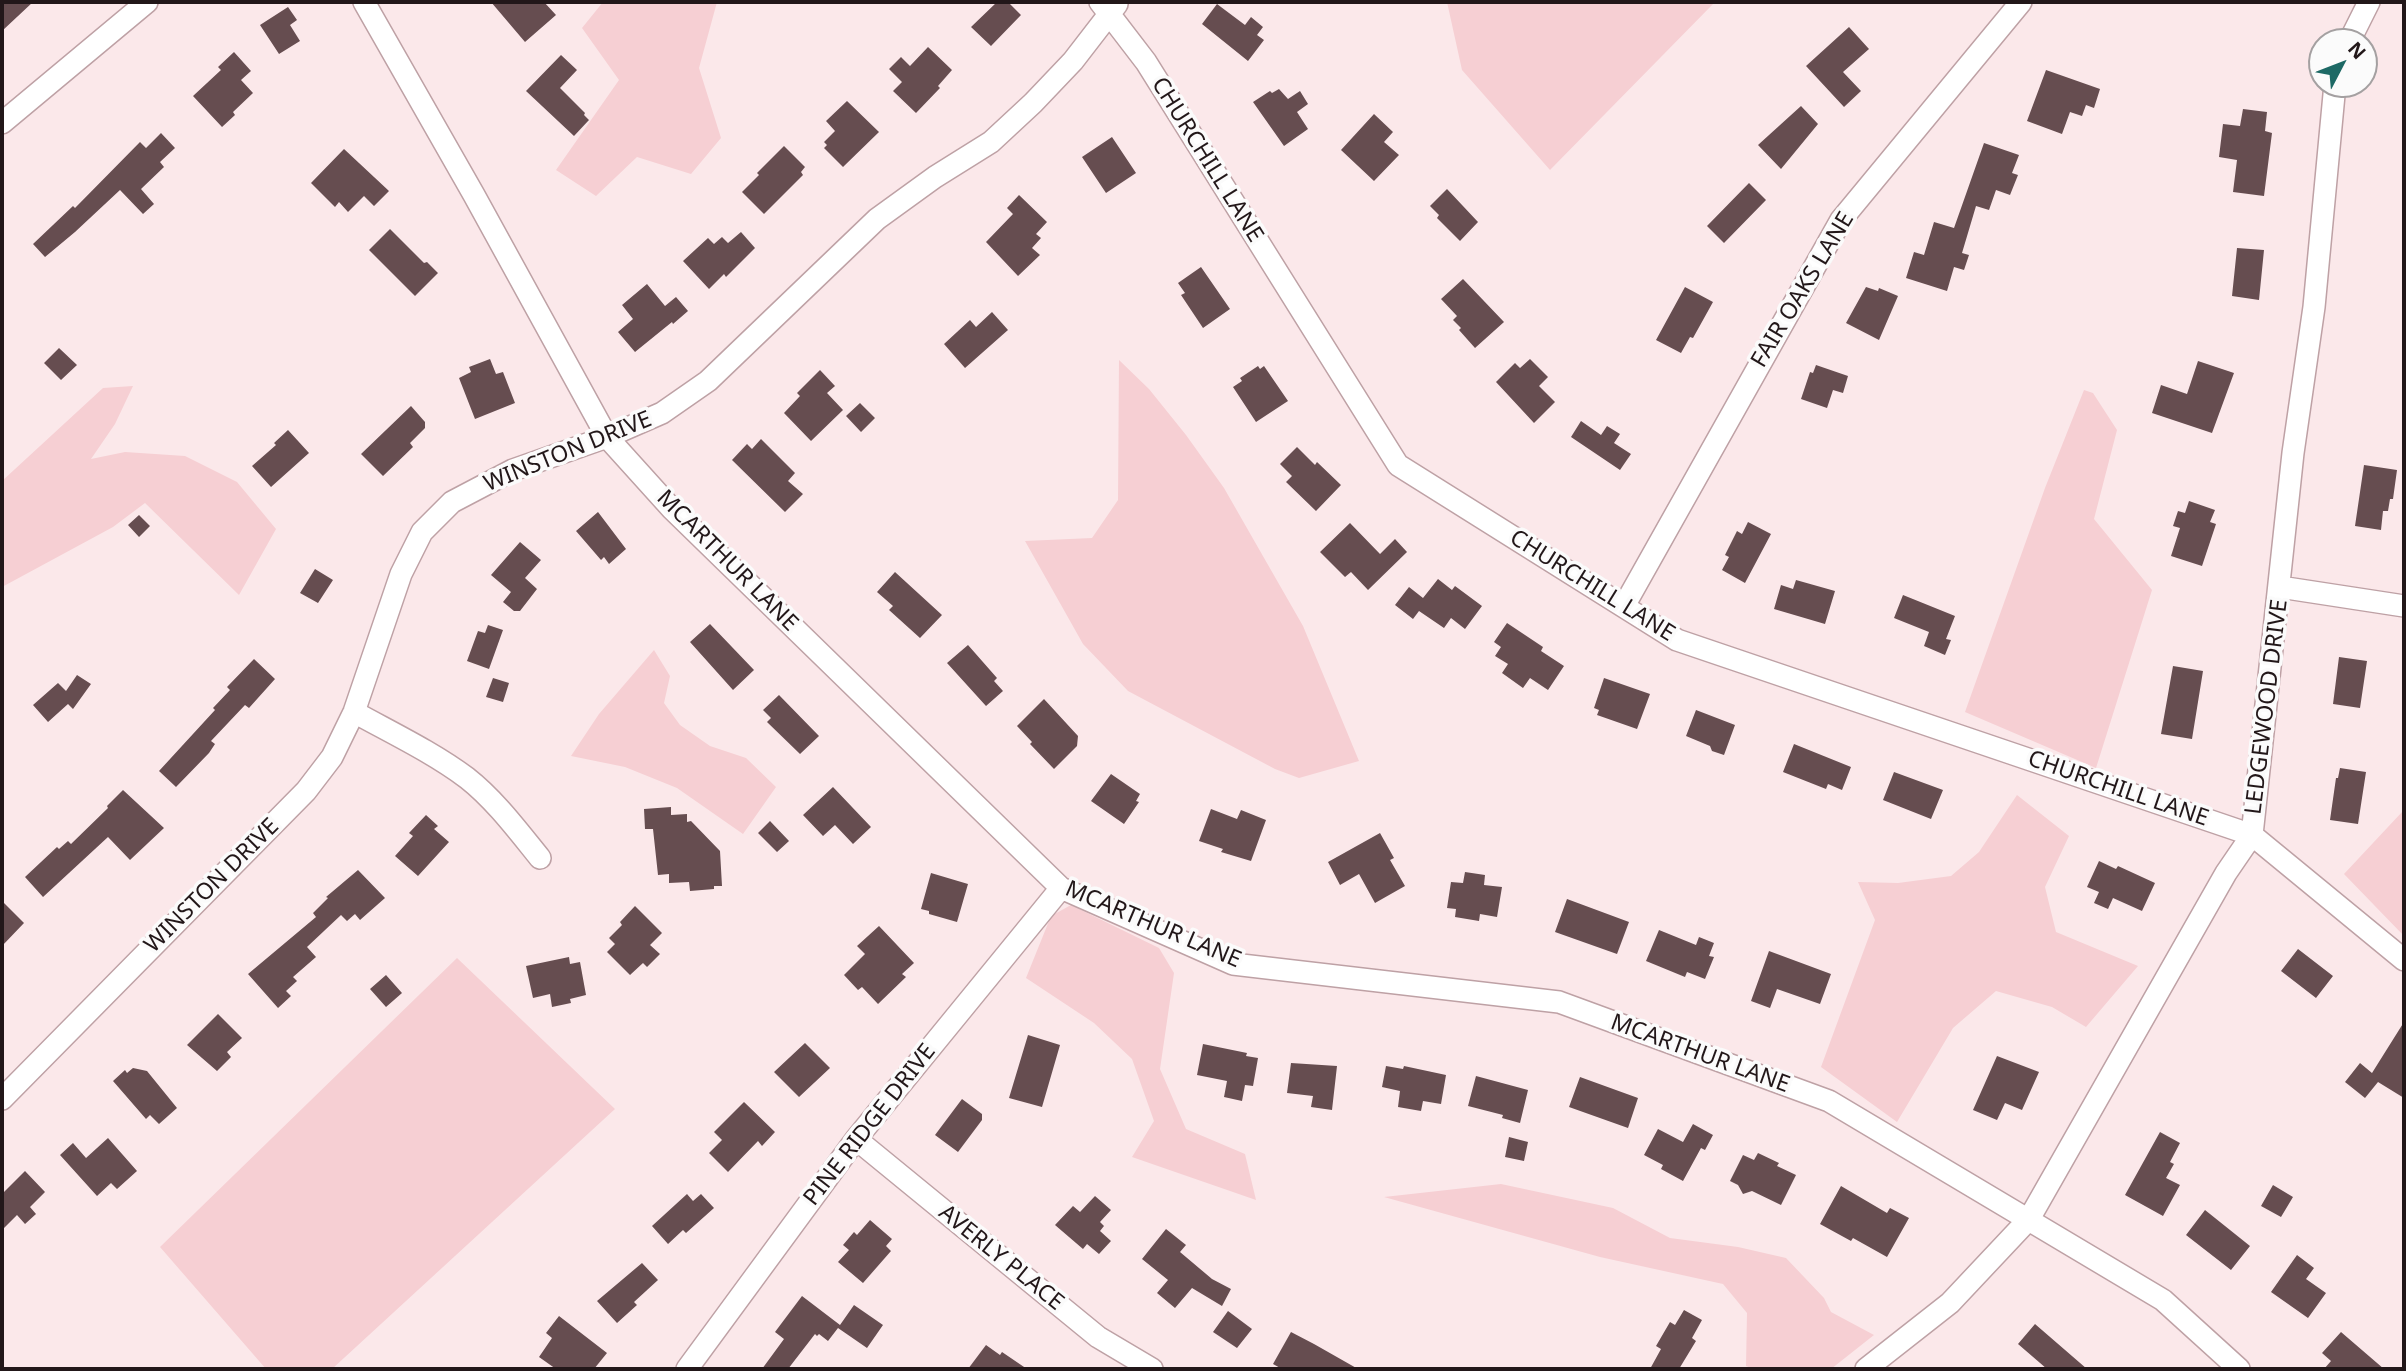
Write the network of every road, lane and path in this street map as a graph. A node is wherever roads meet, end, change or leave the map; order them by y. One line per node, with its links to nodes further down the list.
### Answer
1 (147, 2): 8 (street)
2 (364, 2): 9 (street, MCARTHUR LANE)
3 (2021, 2): 11 (street, FAIR OAKS LANE)
4 (2369, 2): 6 (street)
5 (1110, 5): 9 (street, WINSTON DRIVE); 11 (street, CHURCHILL LANE)
6 (2356, 28)
7 (2334, 98): 10 (street, LEDGEWOOD DRIVE)
8 (2, 122)
9 (607, 437): 13 (street, WINSTON DRIVE); 16 (street, MCARTHUR LANE)
10 (2280, 587): 12 (street); 14 (street, LEDGEWOOD DRIVE)
11 (1624, 606): 14 (street, CHURCHILL LANE)
12 (2404, 606)
13 (354, 712): 15 (street); 18 (street, WINSTON DRIVE)
14 (2252, 835): 17 (street, CHURCHILL LANE); 20 (street, LEDGEWOOD DRIVE)
15 (540, 858)
16 (1061, 888): 19 (street, PINE RIDGE DRIVE); 20 (street, MCARTHUR LANE)
17 (2404, 960)
18 (2, 1098)
19 (856, 1139): 21 (street, PINE RIDGE DRIVE); 22 (street, AVERLY PLACE)
20 (2029, 1219): 23 (street, LEDGEWOOD DRIVE); 24 (street, MCARTHUR LANE)
21 (687, 1369)
22 (1152, 1369)
23 (1866, 1369)
24 (2239, 1369)

